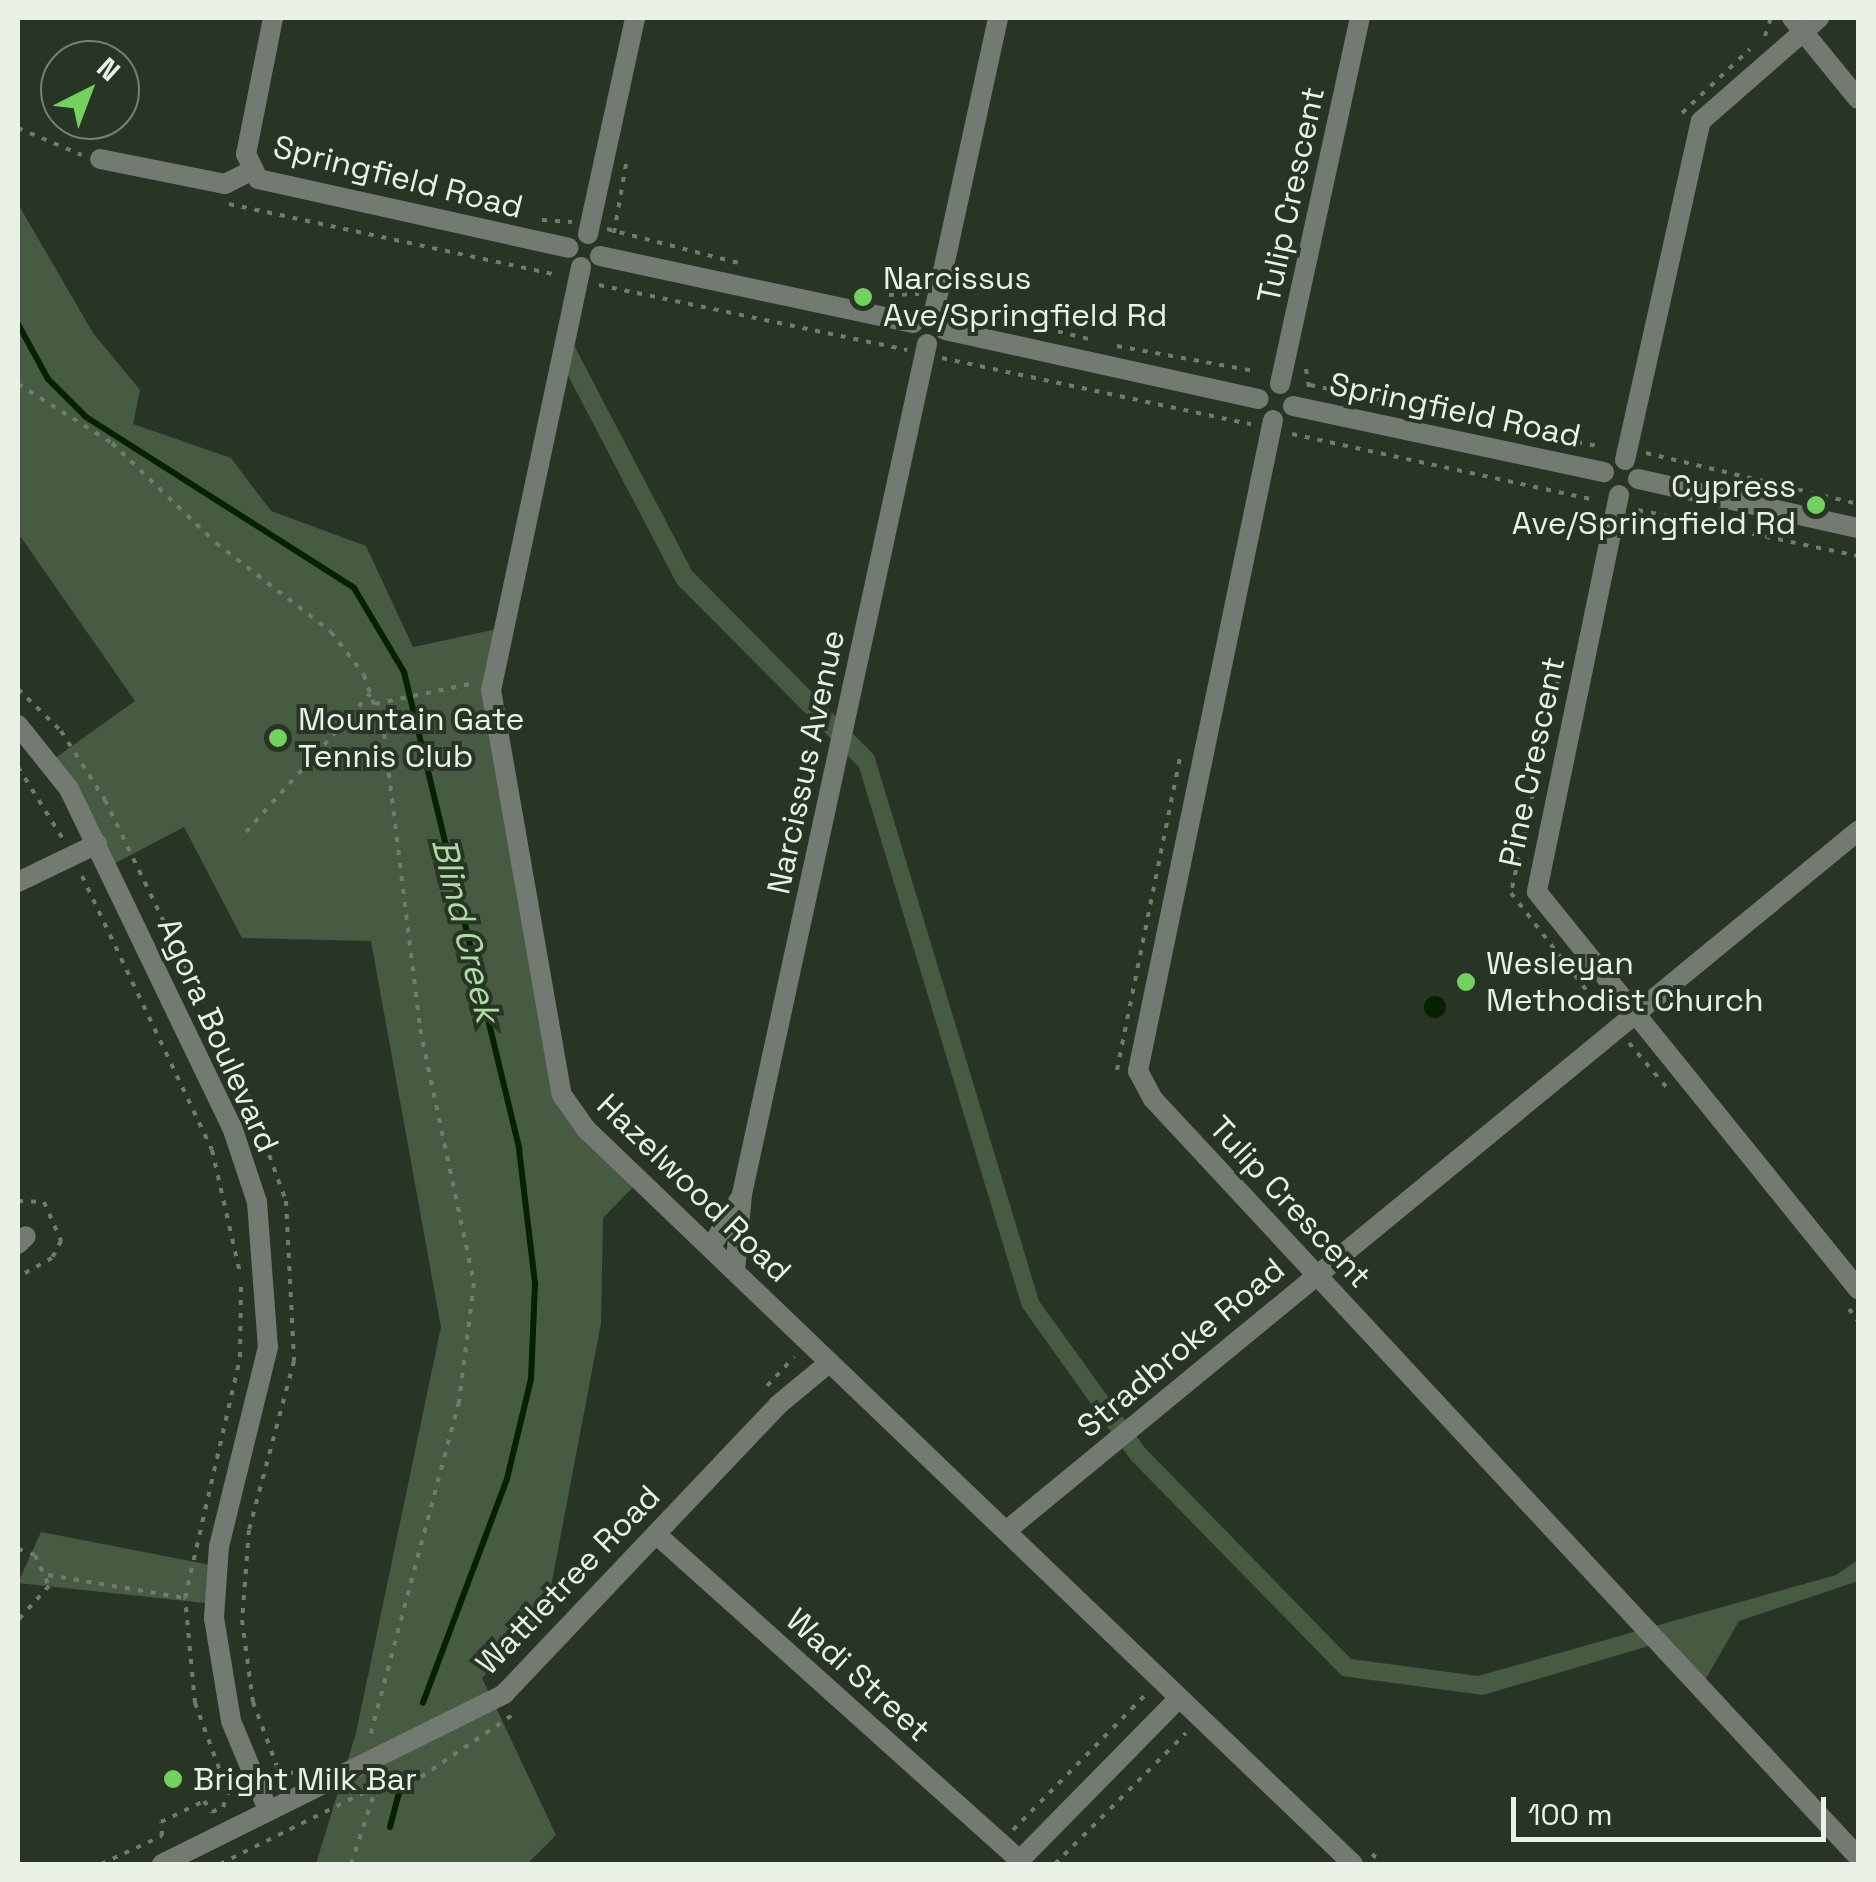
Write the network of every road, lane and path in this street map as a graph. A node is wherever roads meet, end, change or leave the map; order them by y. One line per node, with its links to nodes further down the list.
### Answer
1 (273, 18): 9 (street)
2 (636, 18): 11 (street)
3 (998, 18): 21 (street)
4 (1360, 18): 28 (street, Tulip Crescent)
5 (1805, 22): 6 (street); 35 (street)
6 (1858, 99)
7 (18, 128): 8 (path)
8 (100, 160): 9 (street, Springfield Road)
9 (250, 171): 13 (street, Springfield Road)
10 (224, 203): 17 (path)
11 (588, 234): 13 (street); 14 (street)
12 (613, 237): 16 (path)
13 (568, 248): 15 (street)
14 (600, 256): 15 (street); 22 (street)
15 (581, 267): 60 (street, Hazelwood Road)
16 (759, 268)
17 (555, 294)
18 (885, 294): 21 (path)
19 (594, 303): 24 (path)
20 (962, 308): 26 (path)
21 (934, 312): 22 (street); 23 (street); 30 (street)
22 (912, 324): 23 (street)
23 (927, 344): 59 (street, Narcissus Avenue)
24 (905, 350)
25 (945, 358): 32 (path)
26 (1254, 371)
27 (18, 384): 47 (path)
28 (1280, 384): 30 (street); 31 (street)
29 (1310, 386): 33 (path)
30 (1258, 399): 32 (street)
31 (1293, 406): 32 (street); 36 (street, Springfield Road)
32 (1264, 423): 62 (street, Tulip Crescent)
33 (1601, 447)
34 (1283, 452): 39 (path)
35 (1634, 456): 36 (street); 37 (street); 40 (path)
36 (1604, 472): 38 (street)
37 (1638, 480): 38 (street); 42 (street)
38 (1619, 495): 58 (street, Pine Crescent)
39 (1597, 501)
40 (1858, 504)
41 (1633, 528): 43 (path)
42 (1858, 528)
43 (1858, 556)
44 (472, 671): 45 (path)
45 (470, 684): 48 (path); 49 (path)
46 (18, 689): 79 (path)
47 (371, 692): 49 (path); 53 (path)
48 (470, 697)
49 (375, 704): 77 (path)
50 (18, 725): 55 (street, Agora Boulevard)
51 (18, 767): 54 (path)
52 (1858, 831): 58 (street, Stradbroke Road)
53 (246, 832)
54 (62, 836)
55 (96, 844): 57 (street); 83 (street, Agora Boulevard)
56 (80, 872): 71 (path)
57 (18, 882)
58 (1634, 1016): 62 (street, Stradbroke Road); 63 (street, Pine Crescent)
59 (742, 1194): 60 (street, Narcissus Avenue); 61 (street, Narcissus Avenue)
60 (710, 1247): 61 (street, Hazelwood Road)
61 (735, 1271): 65 (street, Hazelwood Road)
62 (1318, 1275): 67 (street, Stradbroke Road); 85 (street, Tulip Crescent)
63 (1858, 1289)
64 (780, 1343): 66 (path)
65 (823, 1356): 67 (street, Hazelwood Road); 68 (street, Wattletree Road)
66 (755, 1398)
67 (1006, 1531): 74 (street, Hazelwood Road)
68 (656, 1534): 83 (street, Wattletree Road); 86 (street, Wadi Street)
69 (18, 1548): 70 (path)
70 (48, 1575): 71 (path); 72 (path)
71 (185, 1598): 82 (path)
72 (18, 1620)
73 (1146, 1694): 84 (path)
74 (1179, 1698): 86 (street); 91 (street, Hazelwood Road)
75 (388, 1728): 77 (path)
76 (1186, 1733): 90 (path)
77 (372, 1736): 78 (path)
78 (366, 1750)
79 (278, 1769)
80 (379, 1777): 89 (path)
81 (238, 1788): 82 (path)
82 (228, 1792): 87 (path)
83 (266, 1805): 88 (street, Wattletree Road)
84 (1014, 1828)
85 (1858, 1858)
86 (1018, 1863)
87 (101, 1864)
88 (162, 1864)
89 (350, 1864)
90 (1056, 1864)
91 (1353, 1864)

